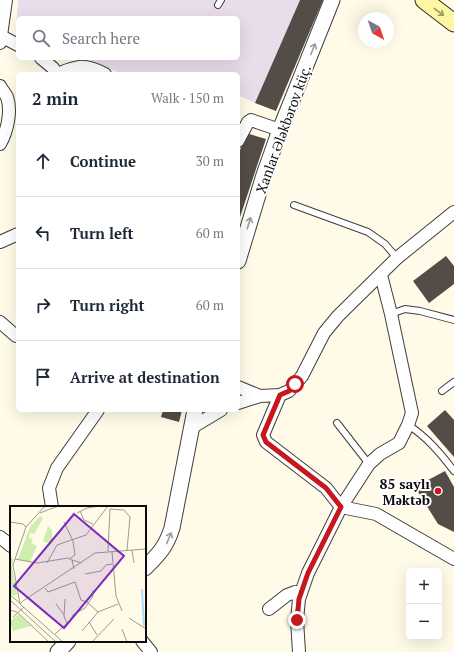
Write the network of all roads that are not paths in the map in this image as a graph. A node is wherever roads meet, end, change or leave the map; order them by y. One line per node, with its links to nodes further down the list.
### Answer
1 (6, 0): 5 (street)
2 (332, 0): 12 (street, Xanlar Ələkbərov küç., one-way to 2)
3 (424, 0): 4 (main road, one-way to 4)
4 (454, 23)
5 (1, 40): 6 (street)
6 (16, 44)
7 (43, 60): 8 (street)
8 (55, 72)
9 (61, 72): 10 (street)
10 (100, 72)
11 (0, 86): 14 (street)
12 (280, 130): 13 (street); 19 (street, Xanlar Ələkbərov küç., one-way to 12)
13 (240, 137)
14 (0, 144)
15 (294, 205): 20 (lane)
16 (454, 212): 20 (street)
17 (16, 235): 18 (street)
18 (0, 242)
19 (240, 253)
20 (397, 258): 21 (street)
21 (382, 275): 22 (street); 29 (street)
22 (392, 314): 23 (lane); 36 (street)
23 (454, 320)
24 (0, 322): 25 (street)
25 (16, 336)
26 (454, 382): 28 (lane)
27 (240, 388): 30 (street)
28 (442, 391)
29 (280, 395): 30 (street); 41 (street)
30 (260, 396): 31 (street)
31 (240, 401)
32 (97, 412): 40 (street)
33 (195, 412): 37 (street)
34 (218, 412): 37 (street)
35 (337, 423): 38 (lane)
36 (408, 425): 38 (street); 39 (lane)
37 (191, 428): 43 (street, one-way to 37)
38 (369, 464): 41 (street)
39 (454, 471)
40 (52, 506)
41 (341, 507): 42 (street); 44 (street)
42 (454, 559)
43 (146, 567)
44 (299, 599): 45 (street); 50 (street)
45 (269, 609)
46 (67, 642): 48 (street)
47 (143, 642): 49 (street)
48 (58, 652)
49 (151, 652)
50 (299, 652)

